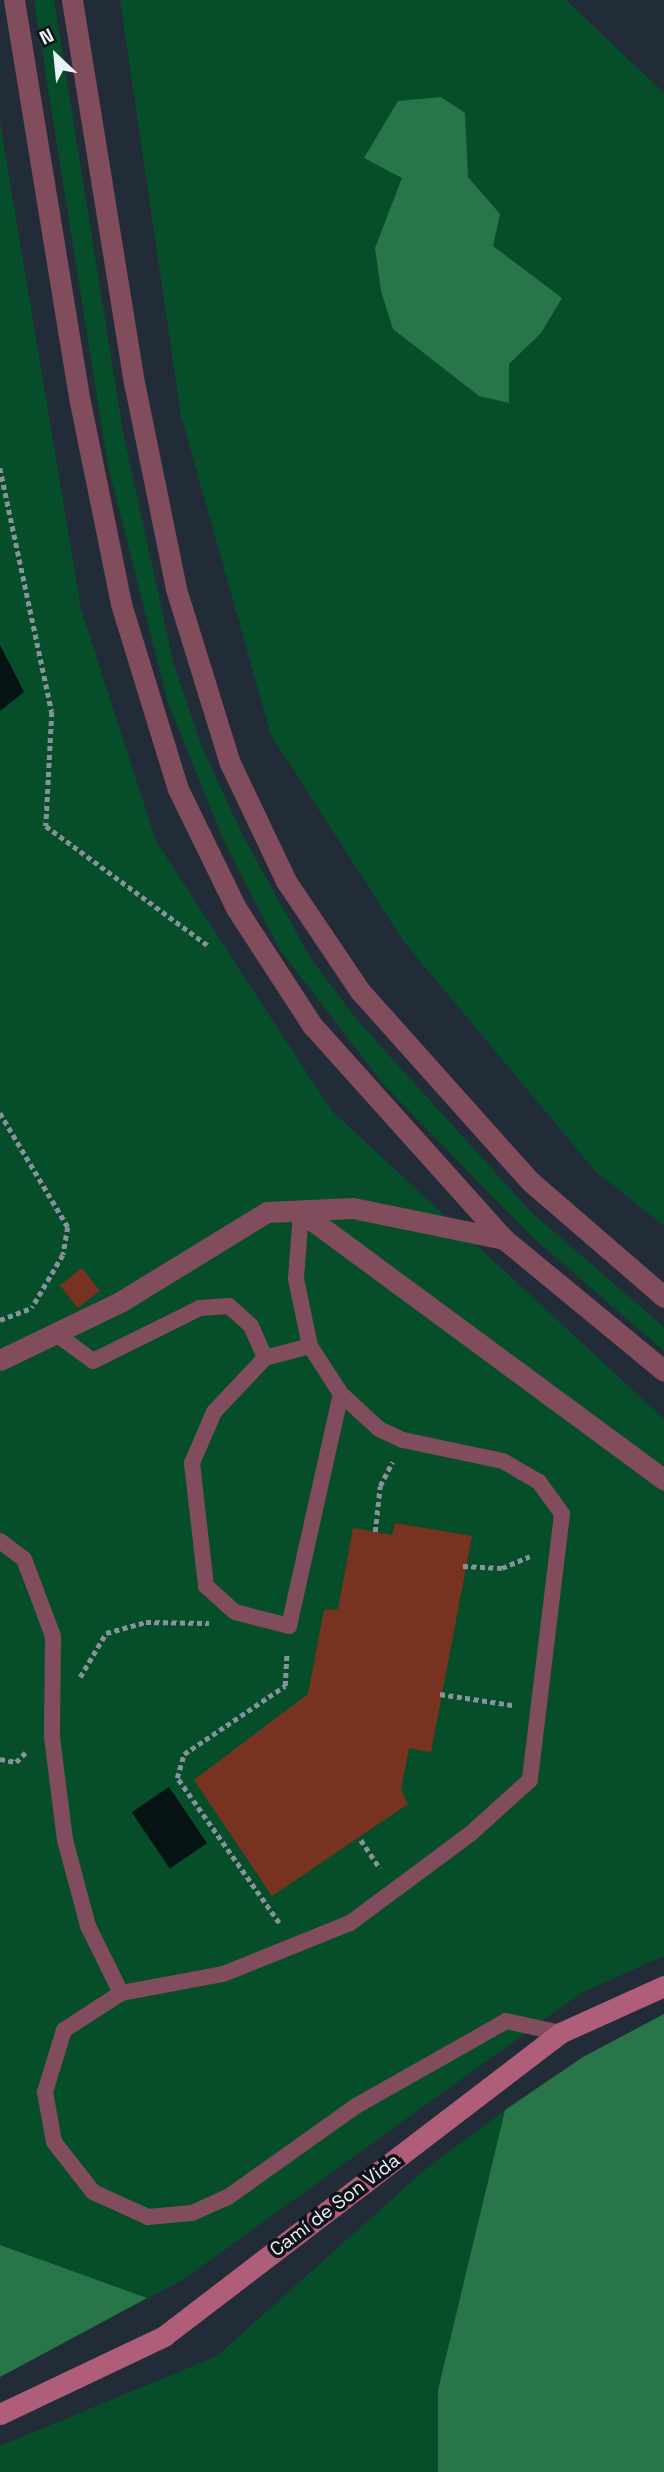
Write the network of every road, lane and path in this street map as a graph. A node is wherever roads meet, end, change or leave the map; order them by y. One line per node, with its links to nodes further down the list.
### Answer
1 (13, 0): 7 (street)
2 (72, 0): 8 (street)
3 (0, 468): 4 (path)
4 (210, 947)
5 (0, 1112): 9 (path)
6 (301, 1212): 7 (street); 10 (street); 11 (lane); 17 (street)
7 (504, 1239): 14 (street)
8 (664, 1297)
9 (32, 1308)
10 (59, 1336): 12 (lane); 13 (street)
11 (310, 1346): 12 (lane); 15 (lane)
12 (265, 1358): 22 (lane)
13 (0, 1360)
14 (664, 1371)
15 (341, 1394): 16 (lane); 23 (lane)
16 (403, 1440): 18 (path); 20 (lane)
17 (664, 1480)
18 (374, 1532)
19 (0, 1541): 26 (lane)
20 (557, 1551): 21 (path); 25 (lane)
21 (463, 1566)
22 (235, 1612): 23 (lane); 26 (path)
23 (289, 1626): 30 (path)
24 (440, 1694): 25 (path)
25 (539, 1709): 29 (lane)
26 (51, 1727): 27 (path); 32 (lane)
27 (0, 1759)
28 (361, 1840): 29 (path)
29 (396, 1890): 30 (lane)
30 (299, 1944): 32 (lane)
31 (664, 1986): 33 (street, Camí de Son Vida)
32 (121, 1993): 33 (lane)
33 (560, 2033): 34 (street, Camí de Son Vida)
34 (0, 2414)

